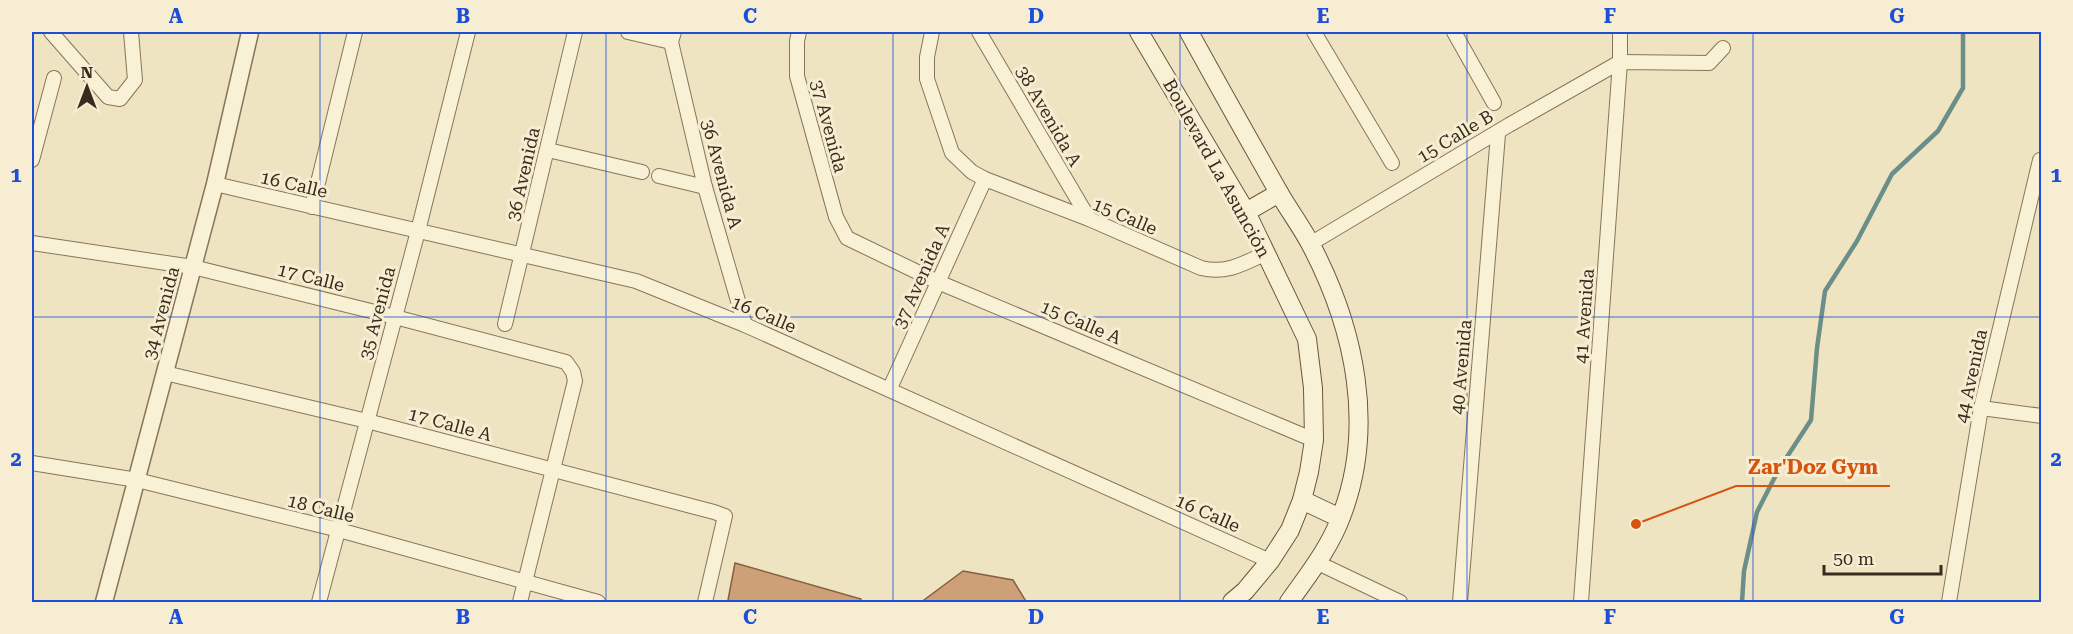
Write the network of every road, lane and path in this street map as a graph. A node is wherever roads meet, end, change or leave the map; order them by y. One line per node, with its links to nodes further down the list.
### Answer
1 (51, 32): 2 (street)
2 (131, 32)
3 (250, 32): 29 (street, 34 Avenida)
4 (356, 32): 32 (street)
5 (468, 32): 36 (street, 35 Avenida)
6 (575, 32): 22 (street, 36 Avenida)
7 (628, 32): 16 (street)
8 (799, 32): 35 (street, 37 Avenida)
9 (932, 32): 28 (street, 15 Calle)
10 (979, 32): 34 (street, 38 Avenida A)
11 (1138, 32): 33 (main road, Boulevard La Asunción)
12 (1189, 32): 31 (main road)
13 (1314, 32): 25 (street)
14 (1454, 32): 20 (street)
15 (1620, 32): 18 (street, 41 Avenida)
16 (672, 37): 30 (street, 36 Avenida A)
17 (1723, 48): 18 (street)
18 (1620, 62): 21 (street, 15 Calle B); 70 (street, 41 Avenida)
19 (54, 78): 23 (street)
20 (1494, 103)
21 (1497, 134): 38 (street, 15 Calle B); 69 (street, 40 Avenida)
22 (548, 150): 26 (street); 40 (street, 36 Avenida)
23 (32, 160)
24 (2040, 160): 48 (street, 44 Avenida)
25 (1392, 164)
26 (642, 172)
27 (659, 176): 30 (street)
28 (985, 179): 34 (street, 15 Calle); 42 (street, 37 Avenida A)
29 (215, 184): 32 (street, 16 Calle); 41 (street, 34 Avenida)
30 (705, 188): 45 (street, 36 Avenida A)
31 (1279, 194): 33 (main road); 38 (main road)
32 (312, 207): 36 (street, 16 Calle)
33 (1246, 212): 39 (main road, Boulevard La Asunción)
34 (1089, 219): 39 (street, 15 Calle)
35 (840, 228): 42 (street, 15 Calle A)
36 (418, 231): 40 (street, 16 Calle); 43 (street, 35 Avenida)
37 (32, 243): 41 (street, 17 Calle)
38 (1310, 244): 56 (main road)
39 (1266, 254): 51 (main road, Boulevard La Asunción)
40 (522, 256): 44 (street, 36 Avenida); 45 (street, 16 Calle)
41 (194, 267): 43 (street, 17 Calle); 46 (street, 34 Avenida)
42 (938, 282): 47 (street, 37 Avenida A); 51 (street, 15 Calle A)
43 (395, 317): 50 (street, 35 Avenida); 53 (street, 17 Calle)
44 (505, 324)
45 (745, 325): 47 (street, 16 Calle)
46 (165, 373): 50 (street, 17 Calle A); 54 (street, 34 Avenida)
47 (890, 388): 58 (street, 16 Calle)
48 (1981, 408): 49 (street); 71 (street, 44 Avenida)
49 (2042, 416)
50 (367, 421): 53 (street, 17 Calle A); 57 (street, 35 Avenida)
51 (1314, 440): 55 (main road, Boulevard La Asunción)
52 (32, 463): 54 (street, 18 Calle)
53 (553, 469): 60 (street); 65 (street, 17 Calle A)
54 (136, 480): 57 (street, 18 Calle); 61 (street, 34 Avenida)
55 (1302, 500): 56 (main road); 58 (main road, Boulevard La Asunción)
56 (1340, 518): 59 (main road)
57 (339, 530): 60 (street, 18 Calle); 62 (street, 35 Avenida)
58 (1270, 561): 66 (main road, Boulevard La Asunción)
59 (1318, 563): 67 (main road); 68 (street)
60 (525, 581): 63 (street); 64 (street, 18 Calle)
61 (107, 602)
62 (319, 603)
63 (520, 603)
64 (598, 603)
65 (705, 603)
66 (1232, 603)
67 (1288, 603)
68 (1400, 603)
69 (1460, 603)
70 (1581, 603)
71 (1949, 603)

